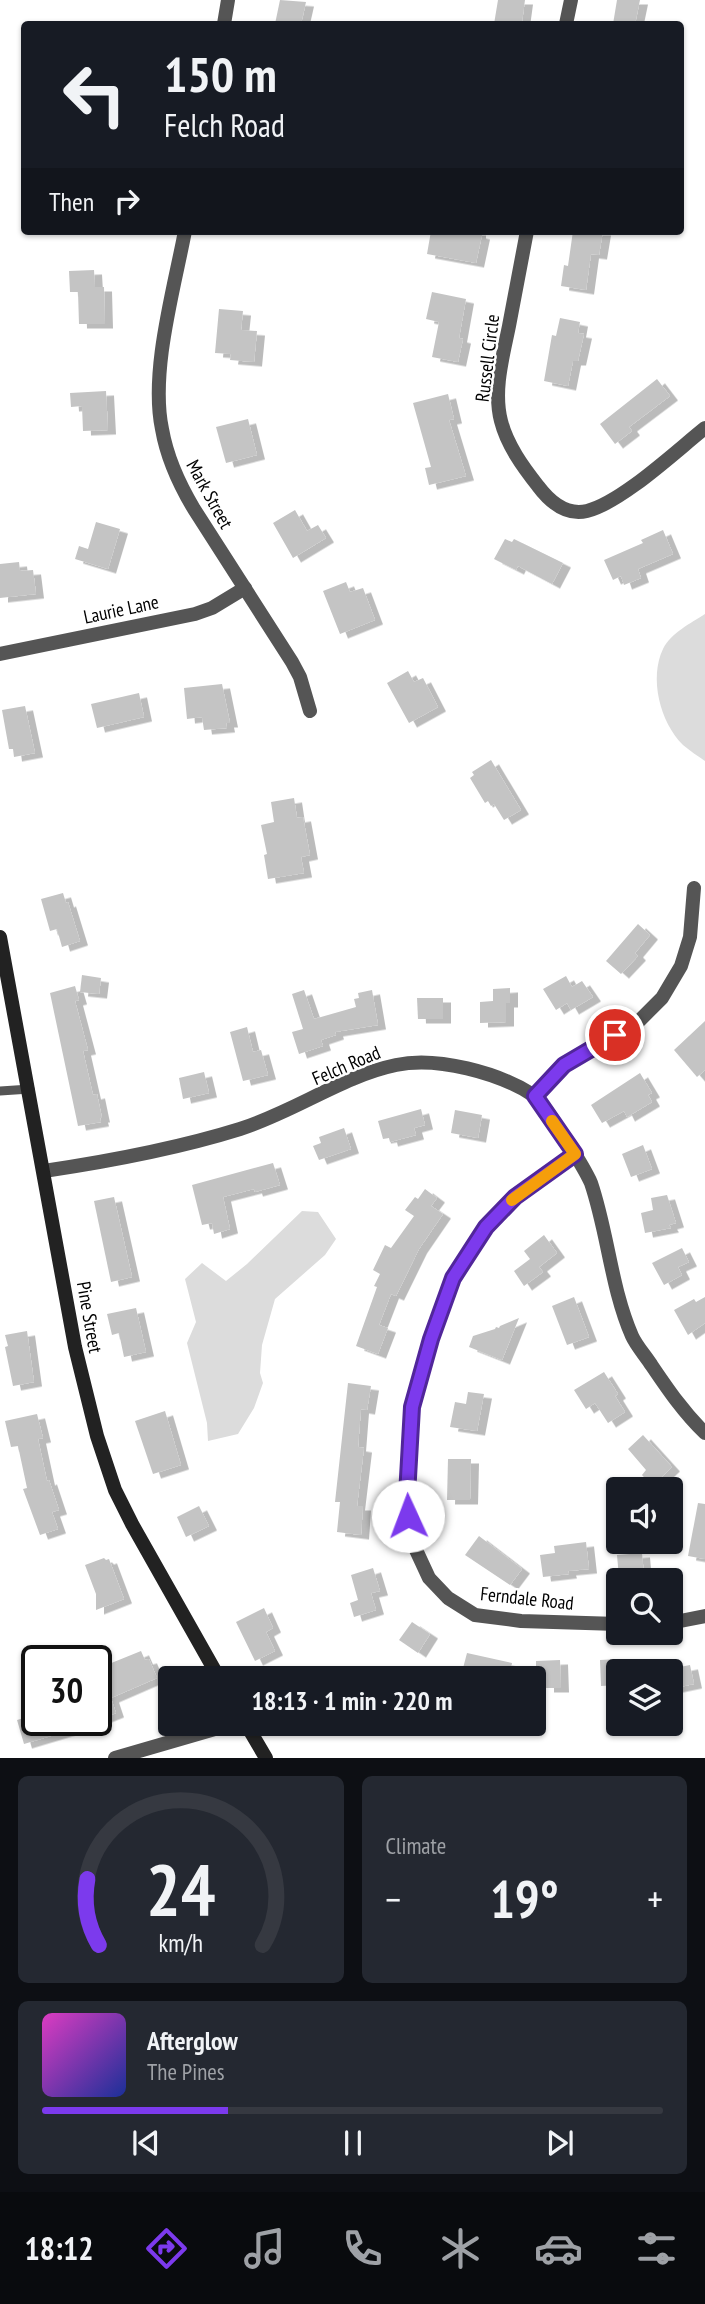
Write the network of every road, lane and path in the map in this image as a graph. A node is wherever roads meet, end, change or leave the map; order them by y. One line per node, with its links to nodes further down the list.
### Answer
1 (228, 0): 3 (street)
2 (571, 0): 4 (street)
3 (224, 21)
4 (567, 21)
5 (184, 235): 8 (street, Mark Street)
6 (526, 235): 7 (street, Russell Circle)
7 (705, 428)
8 (245, 588): 9 (street, Laurie Lane); 10 (street, Mark Street)
9 (0, 654)
10 (310, 711)
11 (694, 888): 15 (street)
12 (0, 937): 13 (main road, Pine Street)
13 (30, 1089): 14 (lane); 17 (main road, Pine Street)
14 (0, 1091)
15 (535, 1096): 16 (street, Felch Road); 17 (street, Felch Road)
16 (575, 1154): 18 (street, Felch Road); 21 (street, Ferndale Road)
17 (44, 1171): 22 (main road, Pine Street)
18 (705, 1433)
19 (705, 1616): 20 (street)
20 (683, 1620)
21 (606, 1624)
22 (212, 1666)
23 (191, 1736): 25 (street)
24 (253, 1736): 26 (main road)
25 (115, 1758)
26 (265, 1758)

